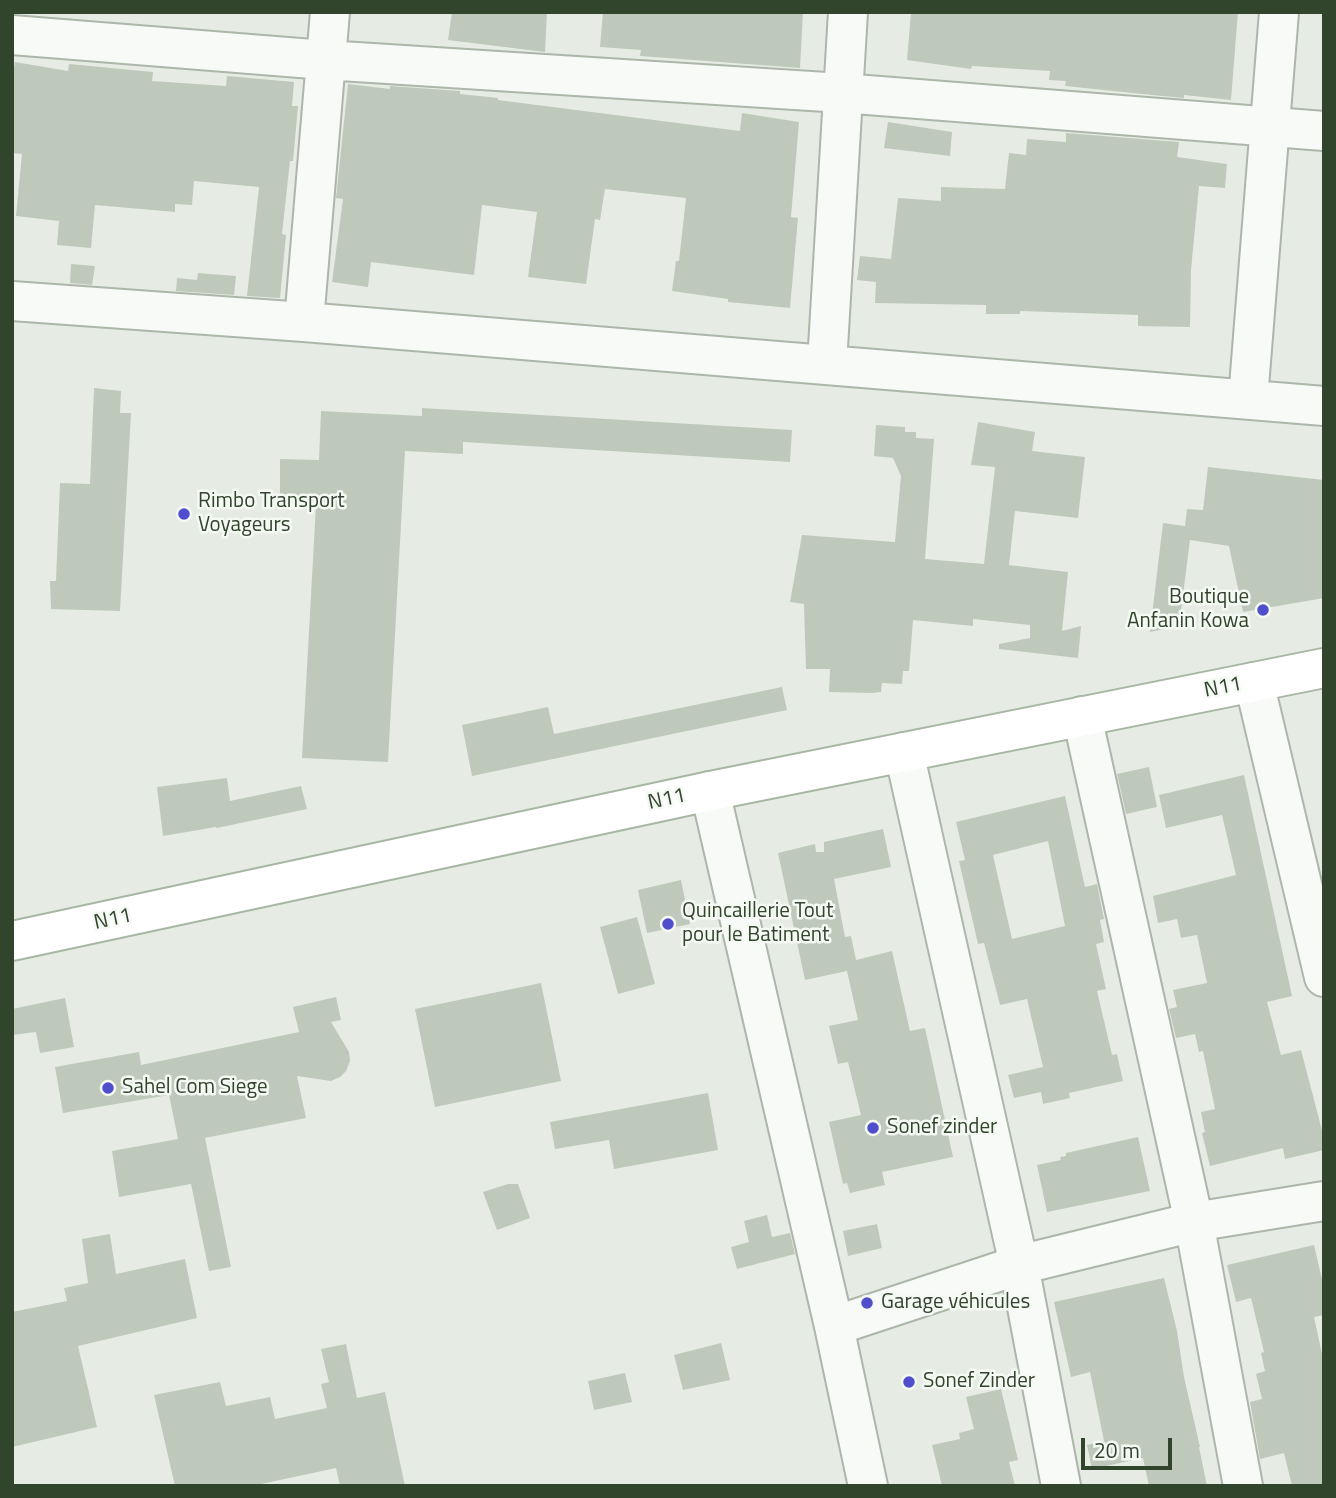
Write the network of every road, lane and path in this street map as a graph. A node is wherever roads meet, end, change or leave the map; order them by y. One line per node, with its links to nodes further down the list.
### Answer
1 (330, 12): 5 (street)
2 (848, 12): 6 (street)
3 (1279, 12): 7 (street)
4 (12, 35): 5 (street)
5 (325, 60): 6 (street); 10 (street)
6 (842, 93): 7 (street); 11 (street)
7 (1269, 127): 8 (street); 12 (street)
8 (1324, 131)
9 (12, 301): 10 (street)
10 (304, 322): 11 (street)
11 (827, 364): 12 (street)
12 (1248, 399): 13 (street)
13 (1324, 406)
14 (1324, 668): 15 (main road, N11)
15 (1254, 682): 16 (main road, N11); 20 (street)
16 (1082, 716): 17 (main road, N11); 22 (street)
17 (904, 752): 18 (main road, N11); 23 (street)
18 (710, 791): 19 (main road, N11); 24 (street)
19 (12, 941)
20 (1324, 977)
21 (1324, 1201): 22 (street)
22 (1194, 1222): 23 (street); 27 (street)
23 (1019, 1265): 24 (street); 26 (street)
24 (834, 1326): 25 (street)
25 (868, 1486)
26 (1061, 1486)
27 (1243, 1486)

